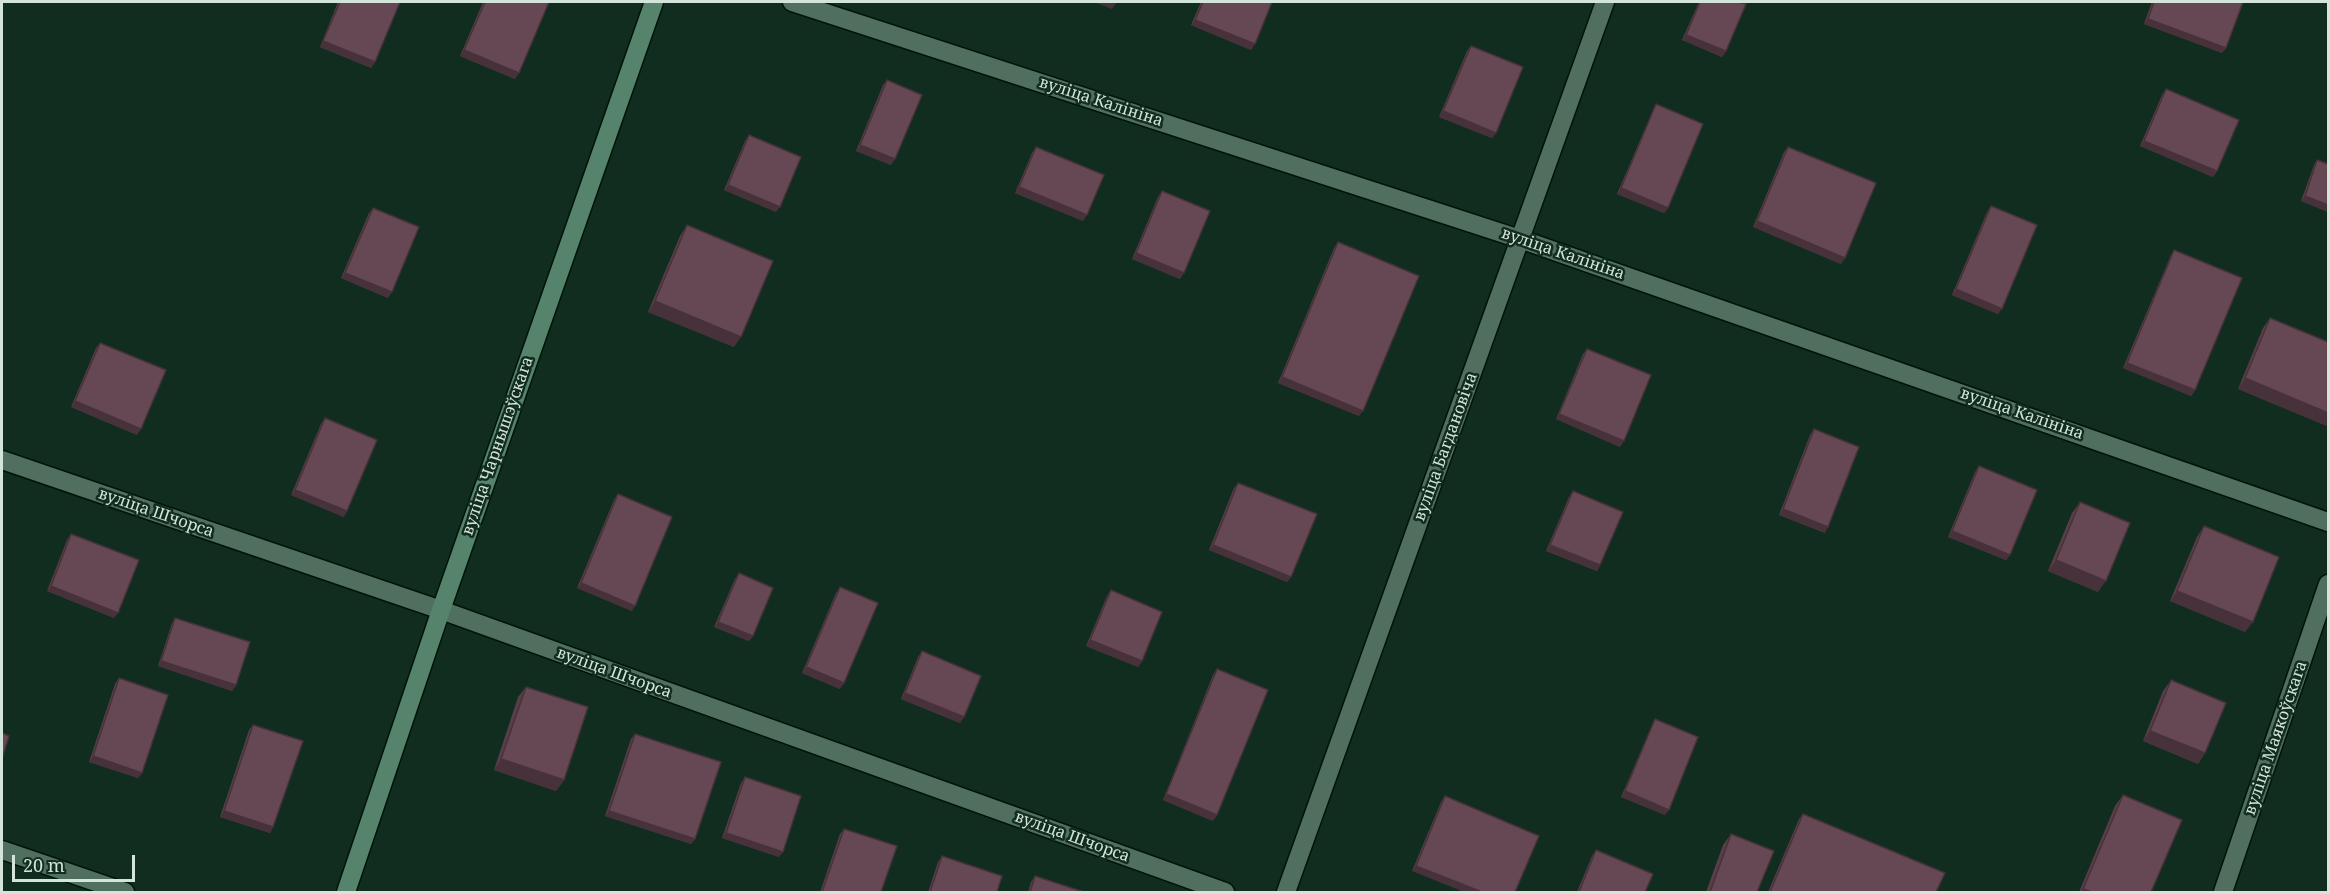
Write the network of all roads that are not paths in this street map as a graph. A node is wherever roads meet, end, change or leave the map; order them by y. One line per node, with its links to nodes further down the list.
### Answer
1 (654, 2): 8 (main road, вуліца Чарнышэўскага)
2 (792, 2): 4 (street, вуліца Калініна)
3 (1605, 2): 4 (street, вуліца Багдановіча)
4 (1520, 239): 6 (street, вуліца Калініна); 13 (street, вуліца Багдановіча)
5 (2, 460): 8 (street, вуліца Шчорса)
6 (2328, 522)
7 (2328, 584): 14 (street, вуліца Маякоўскага)
8 (441, 610): 11 (main road, вуліца Чарнышэўскага); 12 (street, вуліца Шчорса)
9 (2, 850): 10 (street)
10 (125, 892)
11 (346, 892)
12 (1226, 892)
13 (1286, 892)
14 (2223, 892)

